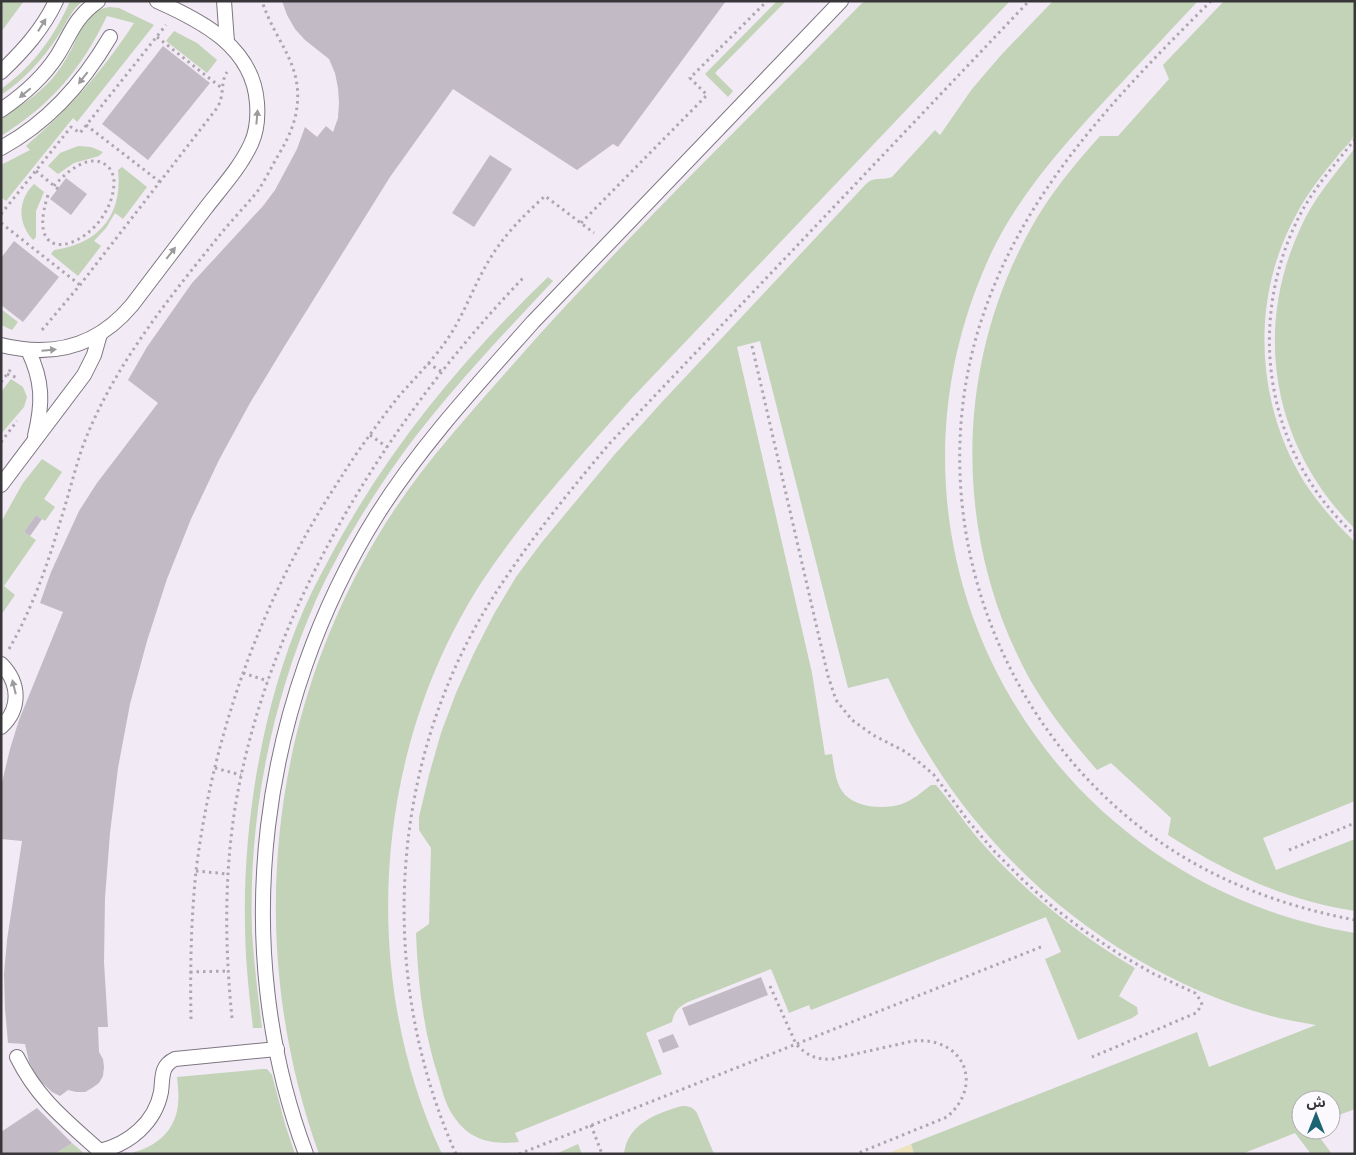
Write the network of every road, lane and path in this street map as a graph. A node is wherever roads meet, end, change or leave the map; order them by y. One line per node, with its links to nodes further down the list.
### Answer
1 (56, 1): 15 (lane, one-way to 1)
2 (98, 1): 17 (lane, one-way to 17)
3 (157, 1): 10 (lane)
4 (224, 1): 13 (lane)
5 (262, 1): 44 (path)
6 (767, 1): 27 (path)
7 (841, 1): 60 (lane)
8 (1029, 1): 66 (path)
9 (1211, 1): 54 (path)
10 (178, 10): 12 (path); 13 (lane)
11 (110, 37): 20 (lane, one-way to 20)
12 (157, 37): 16 (path); 18 (path)
13 (227, 42): 30 (lane, one-way to 13)
14 (228, 70): 16 (path)
15 (1, 72)
16 (223, 89): 22 (path)
17 (1, 110)
18 (86, 125): 21 (path); 22 (path)
19 (1355, 139): 43 (path)
20 (1, 148)
21 (36, 172): 23 (path); 26 (path)
22 (160, 182): 29 (path)
23 (54, 186): 24 (path); 25 (path)
24 (58, 189)
25 (48, 195)
26 (1, 214)
27 (581, 223)
28 (2, 225): 29 (path)
29 (80, 285): 31 (path)
30 (100, 334): 34 (lane, one-way to 30); 40 (lane)
31 (37, 337)
32 (1, 345): 34 (lane)
33 (752, 346): 62 (path)
34 (28, 350): 40 (lane)
35 (428, 363): 37 (path)
36 (11, 369): 38 (path)
37 (442, 372)
38 (1, 382)
39 (370, 435): 41 (path)
40 (34, 442): 42 (lane)
41 (387, 447)
42 (1, 485)
43 (1355, 535)
44 (3, 659): 47 (lane, one-way to 44)
45 (243, 673): 46 (path)
46 (268, 681)
47 (1, 728)
48 (215, 768): 49 (path)
49 (241, 775)
50 (1355, 823): 51 (path)
51 (1289, 850)
52 (196, 871): 53 (path)
53 (228, 874)
54 (1355, 920)
55 (1041, 947): 59 (path)
56 (228, 971): 57 (path)
57 (190, 972)
58 (770, 986): 59 (path)
59 (796, 1044): 63 (path); 69 (path)
60 (277, 1049): 64 (lane); 65 (lane)
61 (17, 1057): 64 (lane)
62 (1092, 1057)
63 (591, 1125): 67 (path); 68 (path)
64 (101, 1152)
65 (306, 1154)
66 (456, 1154)
67 (519, 1154)
68 (602, 1154)
69 (856, 1154)

